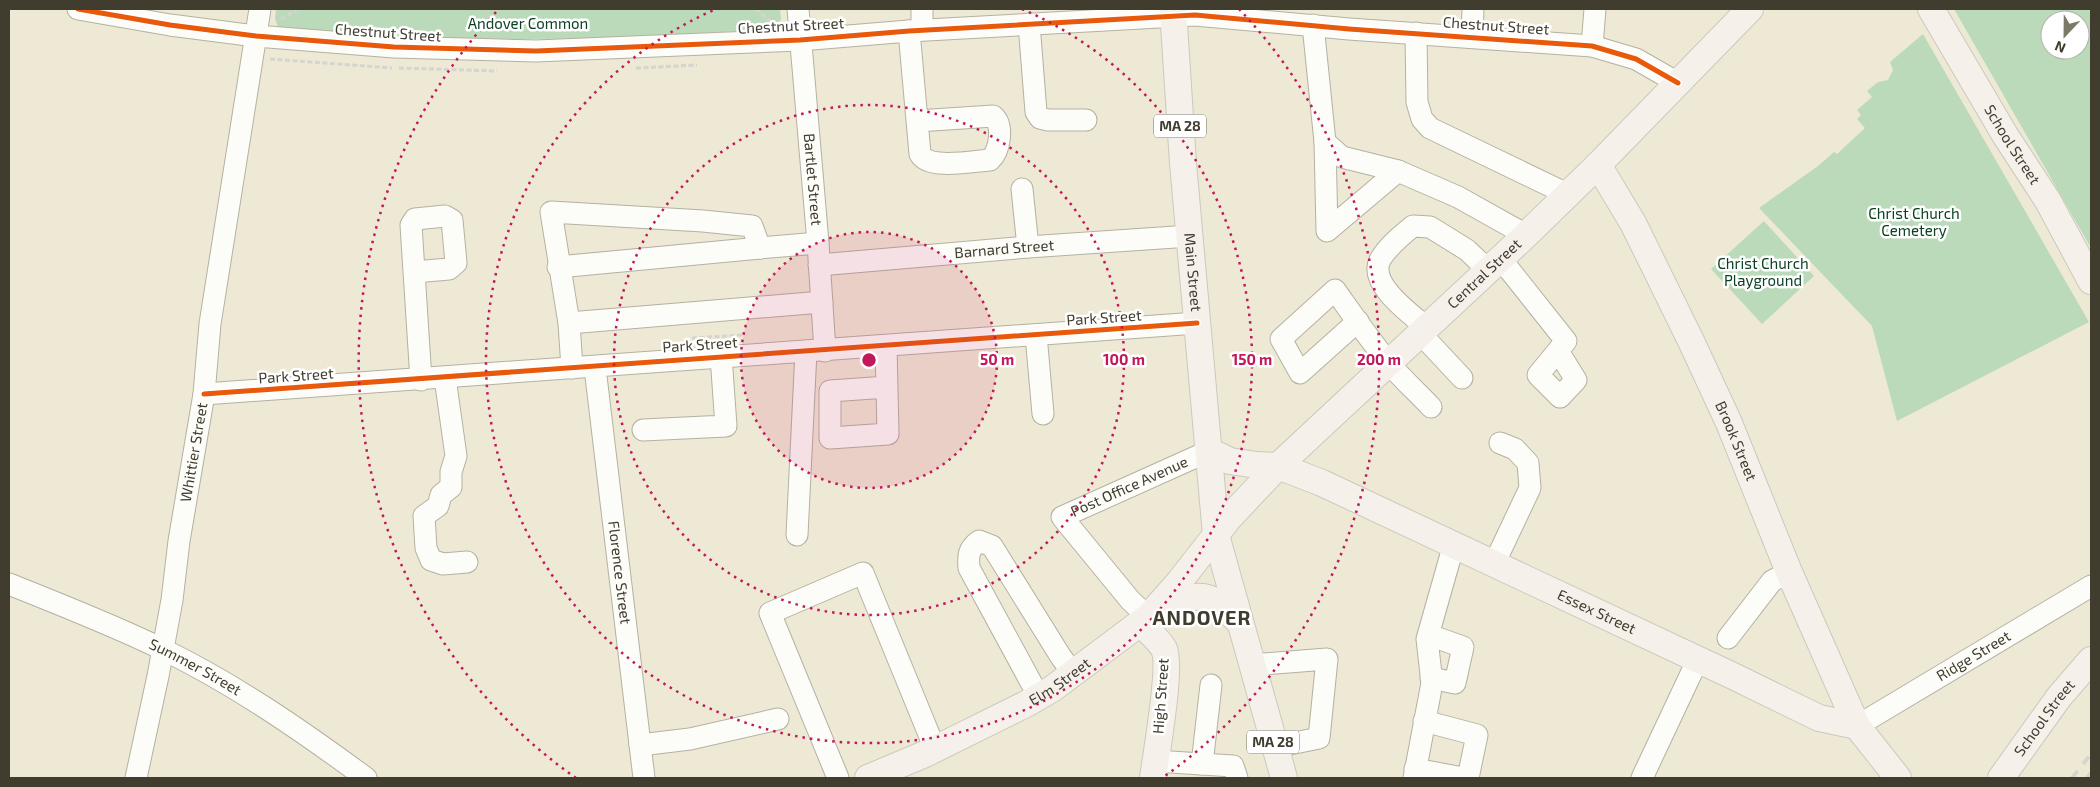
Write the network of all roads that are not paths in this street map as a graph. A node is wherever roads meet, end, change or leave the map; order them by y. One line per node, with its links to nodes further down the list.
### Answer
1 (78, 9): 15 (street, Chestnut Street)
2 (260, 9): 15 (street, Whittier Street)
3 (798, 9): 17 (street, Bartlet Street)
4 (922, 9): 13 (street)
5 (1473, 9): 16 (street)
6 (1595, 9): 18 (street)
7 (1750, 9): 19 (main road, Central Street)
8 (1931, 9): 36 (main road, School Street)
9 (1173, 12): 10 (street, Chestnut Street); 12 (street, Chestnut Street); 28 (main road, Main Street / MA 28)
10 (1019, 19): 13 (street, Chestnut Street); 20 (street)
11 (1349, 19): 12 (street, Chestnut Street); 14 (street, Chestnut Street)
12 (1313, 25): 22 (street)
13 (916, 30): 17 (street, Chestnut Street); 21 (street)
14 (1416, 33): 16 (street, Chestnut Street); 26 (street)
15 (256, 36): 17 (street, Chestnut Street); 54 (street, Whittier Street)
16 (1472, 37): 18 (street, Chestnut Street)
17 (800, 40): 29 (street, Bartlet Street)
18 (1592, 46): 19 (street, Chestnut Street)
19 (1678, 83): 23 (main road, Central Street)
20 (1086, 120)
21 (917, 121)
22 (1325, 142): 24 (street); 24 (street)
23 (1598, 164): 26 (main road, Central Street); 66 (main road, Brook Street)
24 (1398, 171): 27 (street)
25 (1022, 189): 30 (street)
26 (1567, 194): 27 (main road, Central Street)
27 (1526, 235): 32 (main road, Central Street)
28 (1190, 236): 30 (street, Barnard Street); 40 (main road, Main Street / MA 28)
29 (818, 243): 31 (street); 33 (street, Bartlet Street)
30 (1028, 247): 33 (street, Barnard Street)
31 (760, 248): 34 (street); 34 (street)
32 (1494, 264): 41 (main road, Central Street); 41 (street); 45 (street)
33 (819, 265): 37 (street, Bartlet Street)
34 (558, 267): 39 (street)
35 (414, 272): 52 (street)
36 (2091, 281)
37 (822, 302): 39 (street); 44 (street, Bartlet Street)
38 (1358, 321): 47 (street)
39 (569, 323): 48 (street)
40 (1197, 323): 42 (street, Park Street); 59 (main road, Main Street / MA 28)
41 (1423, 330): 47 (main road, Central Street); 51 (street)
42 (1036, 335): 43 (street, Park Street); 56 (street)
43 (886, 346): 44 (street, Park Street); 53 (street)
44 (815, 351): 46 (street, Park Street); 61 (street, Bartlet Street)
45 (1558, 351)
46 (721, 356): 49 (street, Park Street); 57 (street)
47 (1388, 362): 55 (street); 60 (main road, Central Street)
48 (572, 368): 49 (street, Park Street); 50 (street, Park Street)
49 (595, 368): 84 (street, Florence Street)
50 (445, 378): 52 (street, Park Street); 64 (street)
51 (1462, 378)
52 (421, 380): 54 (street, Park Street)
53 (887, 388)
54 (204, 394): 73 (street, Whittier Street)
55 (1431, 407)
56 (1044, 414)
57 (643, 430)
58 (1500, 442): 65 (street)
59 (1209, 451): 60 (main road, Essex Street); 62 (main road, Main Street / MA 28); 69 (street, Post Office Avenue)
60 (1278, 466): 62 (main road, Central Street); 63 (main road, Essex Street)
61 (797, 535)
62 (1216, 535): 69 (main road, Elm Street); 70 (main road, MA 28)
63 (1454, 544): 65 (main road, Essex Street); 71 (street)
64 (467, 562)
65 (1494, 564): 74 (main road, Essex Street)
66 (1789, 572): 72 (street); 83 (main road, Brook Street)
67 (9, 584): 73 (street, Summer Street)
68 (2091, 586): 83 (street, Ridge Street)
69 (1148, 617): 70 (main road); 77 (main road, Elm Street); 88 (main road, High Street)
70 (1240, 623): 76 (main road, MA 28)
71 (1429, 635): 78 (street); 78 (street)
72 (1728, 638)
73 (163, 649): 91 (street, Whittier Street); 92 (street, Summer Street)
74 (1698, 660): 83 (main road, Essex Street); 99 (street)
75 (2091, 660): 101 (main road, School Street)
76 (1252, 665): 85 (main road, MA 28); 85 (street)
77 (1073, 674): 80 (main road, Elm Street); 80 (street)
78 (1431, 678): 82 (street)
79 (1211, 685): 87 (street)
80 (1039, 696): 86 (main road, Elm Street)
81 (778, 719): 84 (street)
82 (1424, 721): 90 (street); 98 (street)
83 (1857, 726): 100 (main road)
84 (640, 745): 93 (street, Florence Street)
85 (1275, 747): 96 (main road, MA 28)
86 (934, 749): 94 (street); 95 (main road, Elm Street)
87 (1202, 764): 88 (street); 89 (street)
88 (1154, 770)
89 (1235, 772)
90 (1414, 774): 97 (street)
91 (136, 778)
92 (366, 778)
93 (644, 778)
94 (838, 778)
95 (868, 778)
96 (1284, 778)
97 (1463, 778)
98 (1468, 778)
99 (1642, 778)
100 (1898, 778)
101 (2001, 778)

